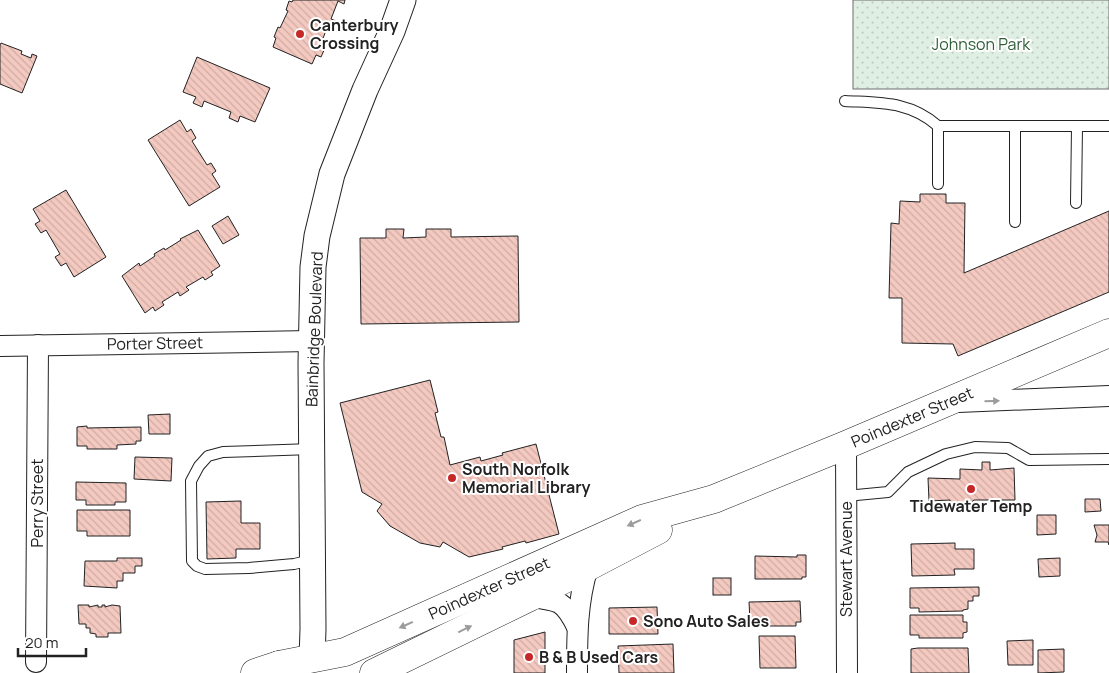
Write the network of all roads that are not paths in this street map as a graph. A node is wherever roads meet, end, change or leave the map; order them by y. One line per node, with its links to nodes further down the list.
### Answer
1 (403, 0): 11 (street, Bainbridge Boulevard)
2 (844, 101): 3 (lane)
3 (938, 126): 4 (lane); 7 (lane)
4 (1015, 126): 5 (lane); 9 (lane)
5 (1077, 126): 6 (lane); 8 (lane)
6 (1109, 126)
7 (938, 184)
8 (1076, 203)
9 (1015, 222)
10 (1109, 333): 15 (main road, Poindexter Street)
11 (311, 341): 12 (street, Porter Street); 17 (street, Bainbridge Boulevard)
12 (38, 345): 13 (street, Porter Street); 25 (street, Perry Street)
13 (0, 346)
14 (1109, 396): 15 (street, one-way to 14)
15 (944, 403): 16 (main road, Poindexter Street)
16 (846, 446): 19 (street, Stewart Avenue); 20 (main road, Poindexter Street)
17 (312, 449): 21 (street, Bainbridge Boulevard); 21 (lane)
18 (1109, 459): 19 (lane)
19 (846, 496): 30 (street, Stewart Avenue)
20 (714, 499): 22 (main road, Poindexter Street); 26 (main road, Poindexter Street, one-way to 26)
21 (312, 560): 26 (street, Bainbridge Boulevard)
22 (588, 567): 23 (main road, Poindexter Street); 24 (street)
23 (530, 597): 24 (street); 28 (main road, Poindexter Street, one-way to 23)
24 (577, 628): 29 (street)
25 (36, 662)
26 (312, 666): 27 (main road, Poindexter Street)
27 (266, 670)
28 (374, 673)
29 (577, 673)
30 (847, 673)

